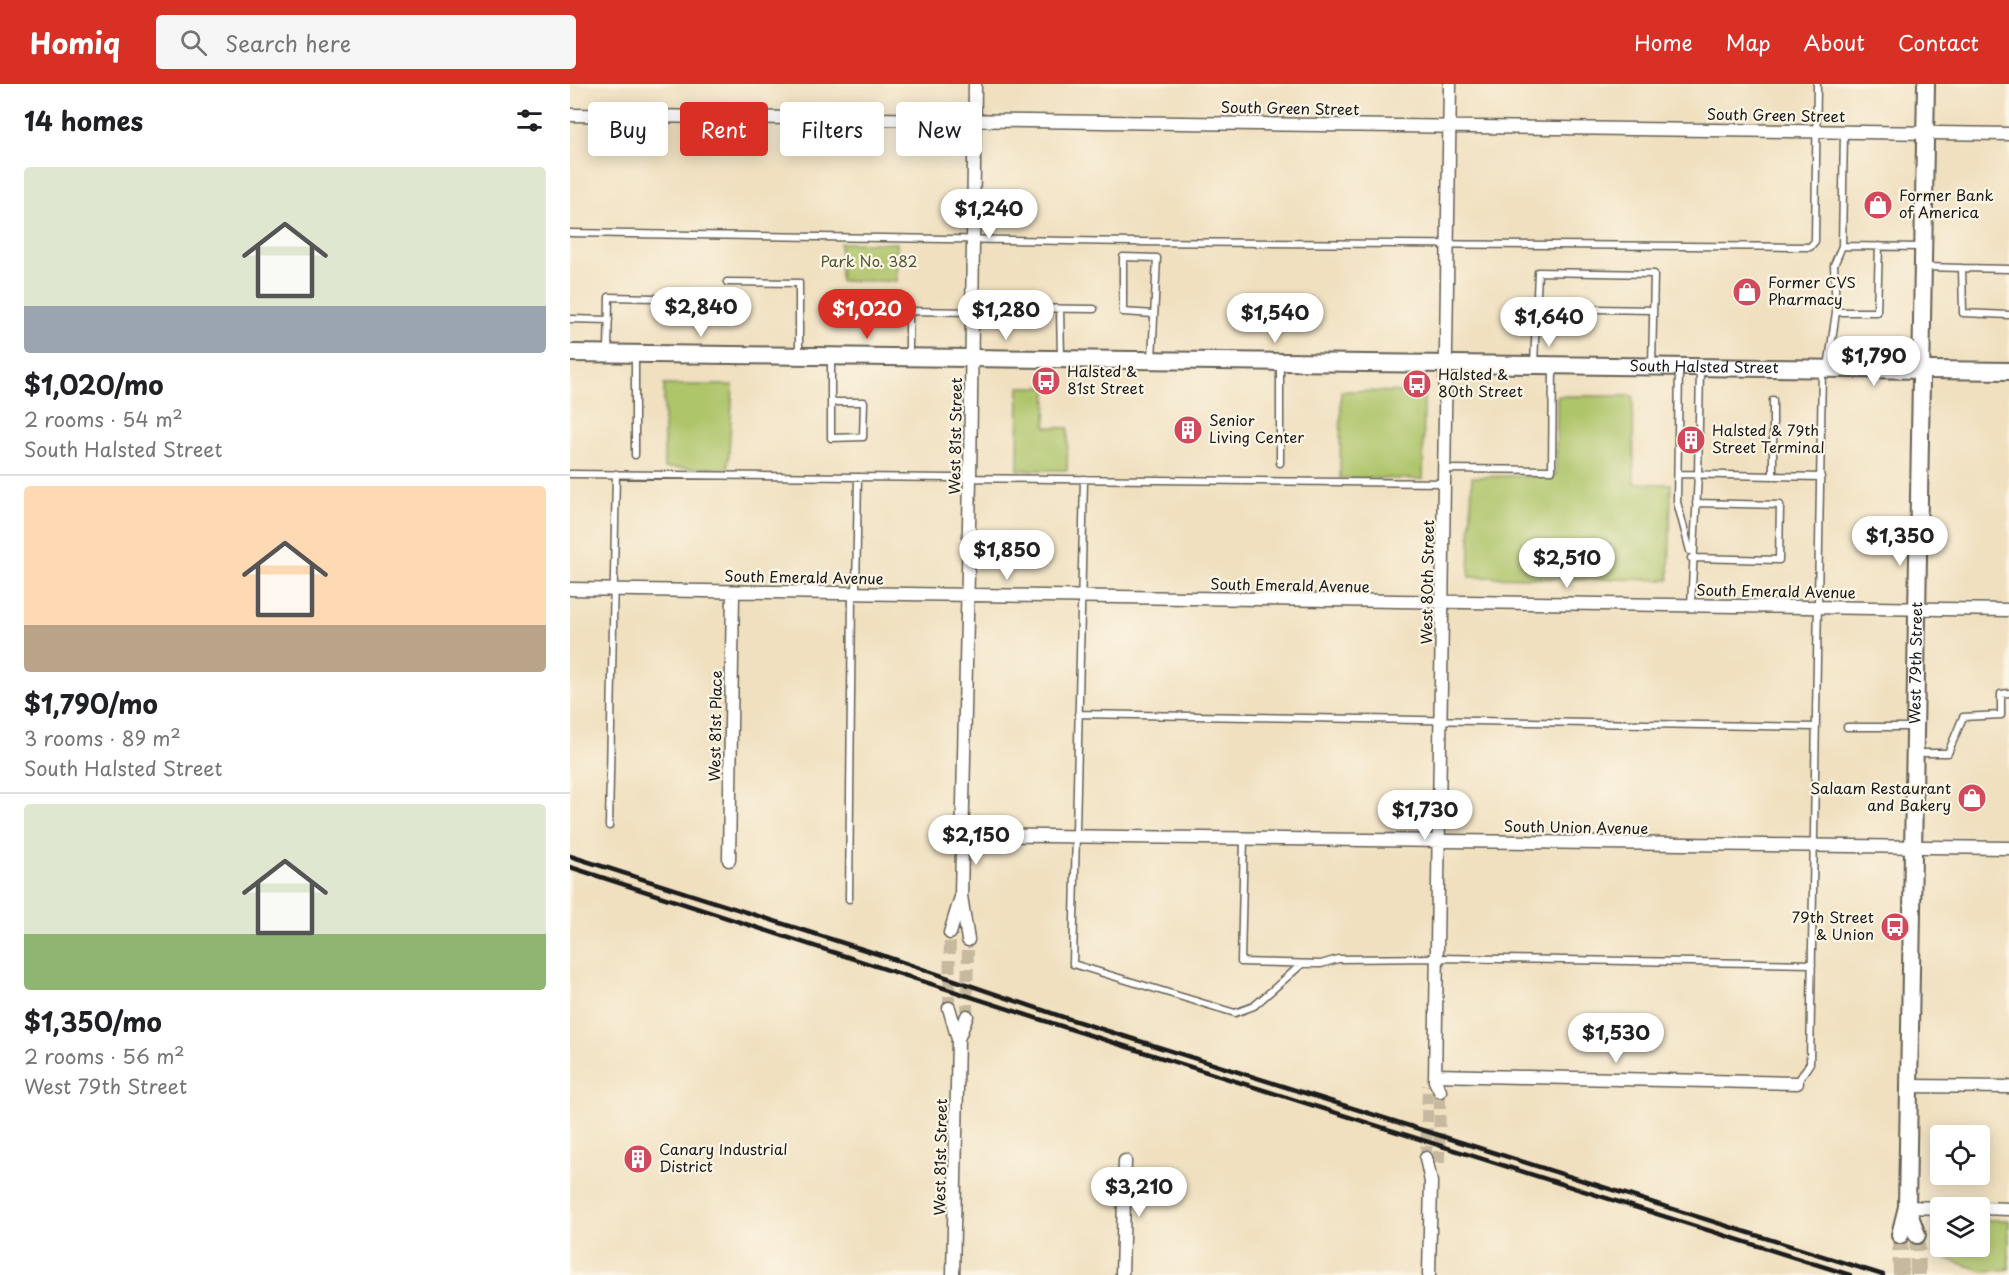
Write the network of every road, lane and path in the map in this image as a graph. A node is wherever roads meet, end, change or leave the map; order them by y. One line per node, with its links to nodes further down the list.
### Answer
1 (975, 84): 5 (street, West 81st Street)
2 (1450, 84): 9 (street, West 80th Street)
3 (1817, 84): 10 (lane)
4 (1926, 84): 12 (main road, West 79th Street)
5 (975, 102)
6 (570, 115): 7 (street, South Green Street)
7 (896, 120)
8 (982, 121): 9 (street, South Green Street)
9 (1450, 126): 10 (street, South Green Street); 18 (street, West 80th Street)
10 (1816, 131): 11 (street, South Green Street); 18 (lane)
11 (1844, 132): 12 (street, South Green Street); 19 (lane)
12 (1925, 132): 13 (street, South Green Street); 21 (main road, West 79th Street)
13 (2009, 134)
14 (975, 156): 16 (street, West 81st Street)
15 (570, 232): 16 (lane)
16 (974, 239): 17 (lane); 33 (street, West 81st Street)
17 (1131, 242): 18 (lane); 22 (lane)
18 (1448, 244): 49 (street, West 80th Street)
19 (1842, 246): 20 (lane); 34 (lane)
20 (1879, 246): 21 (lane); 34 (lane)
21 (1923, 247): 23 (main road, West 79th Street)
22 (1131, 258): 35 (lane); 35 (lane)
23 (1922, 267): 24 (lane); 56 (main road, West 79th Street)
24 (1962, 268): 25 (lane); 36 (lane)
25 (2009, 269)
26 (728, 282): 42 (lane)
27 (655, 298): 38 (lane)
28 (1008, 308): 30 (lane)
29 (1537, 308): 32 (lane); 32 (lane); 50 (lane)
30 (1060, 309): 31 (lane); 46 (lane)
31 (1094, 309)
32 (1653, 310): 52 (lane)
33 (972, 312): 44 (lane); 45 (street, West 81st Street)
34 (1836, 312): 55 (lane)
35 (1154, 314): 47 (lane)
36 (2009, 315)
37 (570, 319): 38 (lane)
38 (609, 320): 40 (lane)
39 (570, 353): 40 (main road, South Halsted Street)
40 (608, 354): 41 (main road, South Halsted Street)
41 (635, 354): 42 (main road, South Halsted Street); 60 (lane)
42 (798, 356): 43 (main road, South Halsted Street)
43 (831, 357): 44 (main road, South Halsted Street); 59 (lane)
44 (909, 358): 45 (main road, South Halsted Street)
45 (972, 358): 46 (main road, South Halsted Street); 70 (street, West 81st Street)
46 (1061, 359): 47 (main road, South Halsted Street)
47 (1152, 359): 48 (main road, South Halsted Street)
48 (1280, 361): 49 (main road, South Halsted Street); 61 (lane)
49 (1446, 363): 50 (main road, South Halsted Street); 62 (street, West 80th Street)
50 (1534, 364): 51 (main road, South Halsted Street)
51 (1553, 365): 52 (main road, South Halsted Street); 62 (lane)
52 (1652, 366): 53 (main road, South Halsted Street)
53 (1679, 367): 54 (main road, South Halsted Street); 65 (lane)
54 (1700, 367): 55 (main road, South Halsted Street); 66 (lane)
55 (1825, 369): 56 (main road, South Halsted Street); 69 (lane)
56 (1920, 371): 57 (main road, South Halsted Street); 84 (main road, West 79th Street)
57 (2009, 371)
58 (1773, 400): 67 (lane)
59 (831, 402): 59 (lane)
60 (635, 455)
61 (1280, 463)
62 (1445, 469): 72 (street, West 80th Street)
63 (570, 474): 64 (lane)
64 (616, 474): 68 (lane); 76 (lane)
65 (1678, 474): 66 (lane); 74 (lane)
66 (1698, 475): 67 (lane); 73 (lane)
67 (1773, 476): 69 (lane)
68 (858, 477): 70 (lane); 78 (lane)
69 (1821, 477): 83 (lane)
70 (970, 478): 71 (lane); 79 (street, West 81st Street)
71 (1083, 479): 72 (lane); 80 (lane)
72 (1445, 483): 81 (street, West 80th Street)
73 (1696, 503): 74 (lane); 74 (lane)
74 (1691, 558): 82 (lane)
75 (570, 589): 76 (street, South Emerald Avenue)
76 (613, 590): 77 (street, South Emerald Avenue); 93 (lane)
77 (733, 592): 78 (street, South Emerald Avenue); 101 (street, West 81st Place)
78 (854, 594): 79 (street, South Emerald Avenue); 103 (lane)
79 (968, 596): 80 (street, South Emerald Avenue); 94 (street, West 81st Street)
80 (1079, 597): 81 (street, South Emerald Avenue); 87 (lane)
81 (1443, 603): 82 (street, South Emerald Avenue); 88 (street, West 80th Street)
82 (1691, 606): 83 (street, South Emerald Avenue)
83 (1818, 607): 84 (street, South Emerald Avenue); 89 (lane)
84 (1917, 609): 85 (street, South Emerald Avenue); 91 (main road, West 79th Street)
85 (2009, 610)
86 (2009, 693): 92 (lane)
87 (1078, 714): 88 (lane); 95 (lane)
88 (1441, 720): 89 (lane); 97 (street, West 80th Street)
89 (1816, 727): 98 (lane)
90 (1847, 727): 91 (lane)
91 (1915, 727): 92 (main road, West 79th Street)
92 (1914, 753): 99 (main road, West 79th Street)
93 (609, 826)
94 (962, 835): 95 (street, South Union Avenue); 102 (street, West 81st Street)
95 (1074, 837): 96 (street, South Union Avenue); 107 (lane)
96 (1244, 838): 97 (street, South Union Avenue); 107 (lane)
97 (1440, 841): 98 (street, South Union Avenue); 106 (street, West 80th Street)
98 (1814, 846): 99 (street, South Union Avenue); 108 (lane)
99 (1913, 847): 100 (street, South Union Avenue); 113 (main road, West 79th Street)
100 (2009, 848)
101 (729, 860)
102 (961, 896): 104 (street, West 81st Street); 105 (street, West 81st Street)
103 (849, 899)
104 (950, 933)
105 (968, 940)
106 (1437, 958): 107 (lane); 108 (lane); 112 (street, West 80th Street)
107 (1302, 964)
108 (1812, 964): 112 (lane)
109 (949, 1008): 111 (street, West 81st Street)
110 (967, 1016): 111 (street, West 81st Street)
111 (958, 1039): 124 (street, West 81st Street)
112 (1797, 1083)
113 (1909, 1086): 114 (street); 119 (main road, West 79th Street)
114 (2009, 1087)
115 (1426, 1158): 118 (street)
116 (1125, 1161): 125 (street)
117 (1439, 1163): 118 (street)
118 (1431, 1182): 126 (street)
119 (1907, 1207): 120 (street); 123 (main road, West 79th Street)
120 (1930, 1208)
121 (1990, 1208): 122 (street)
122 (2009, 1209)
123 (1909, 1235)
124 (953, 1275)
125 (1122, 1275)
126 (1429, 1275)

